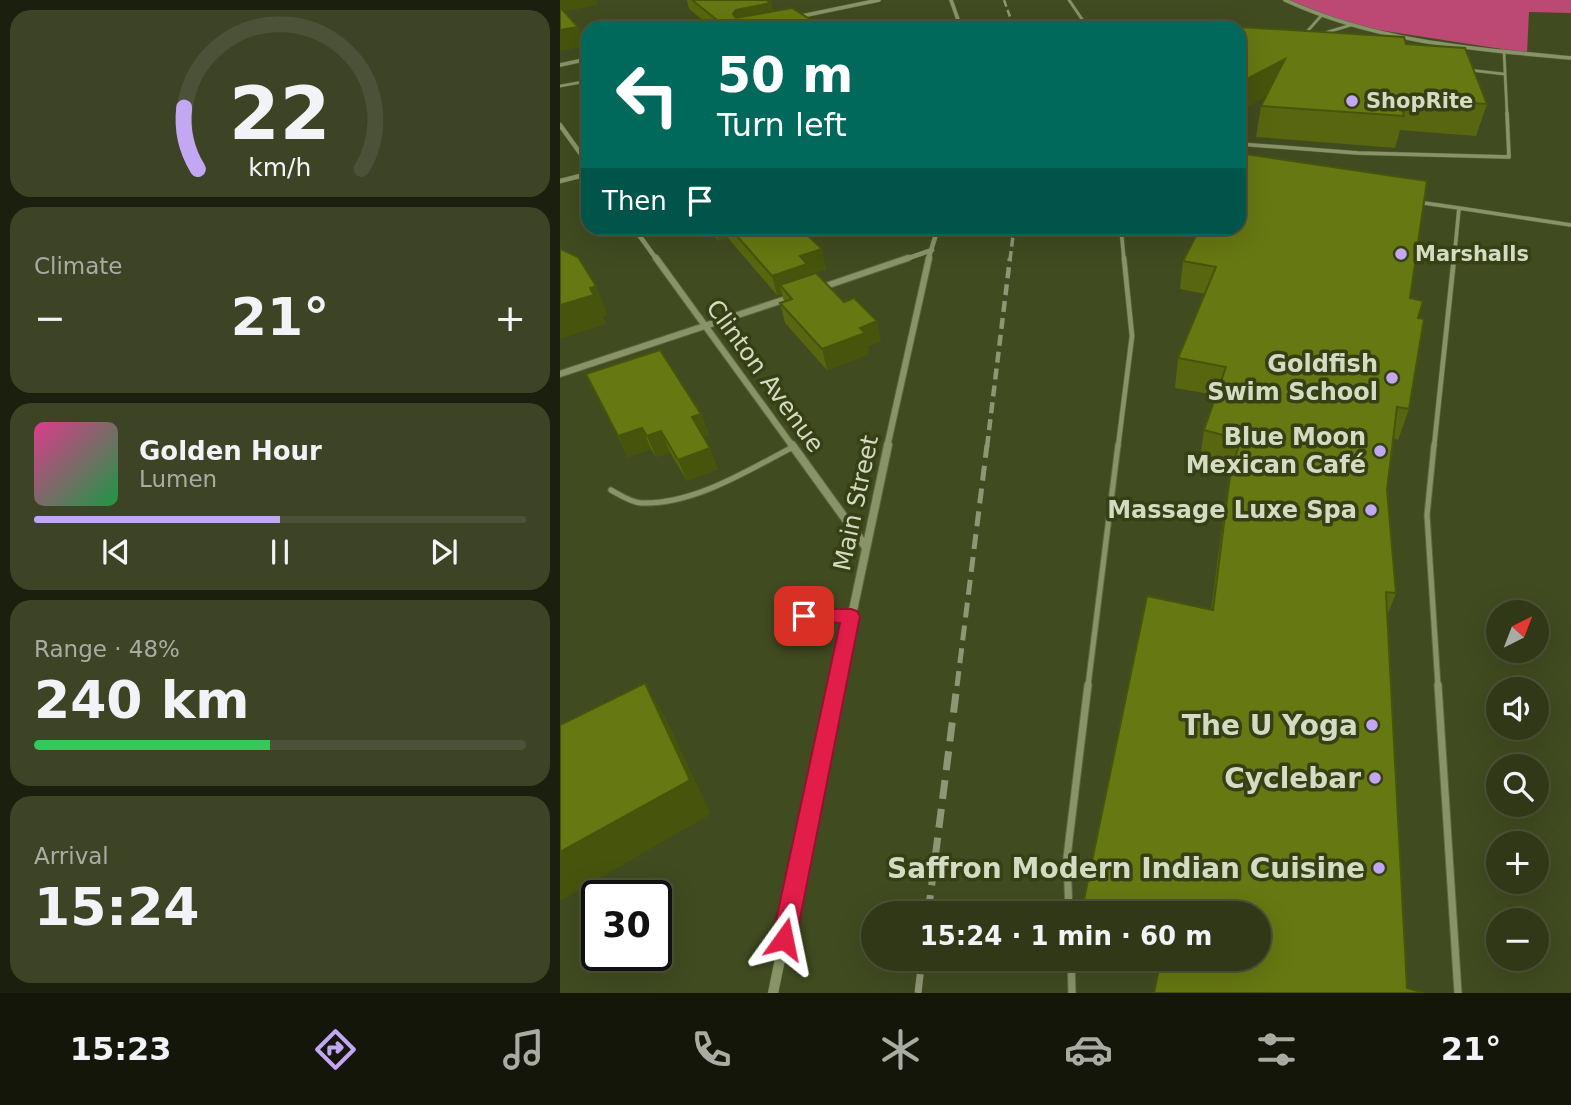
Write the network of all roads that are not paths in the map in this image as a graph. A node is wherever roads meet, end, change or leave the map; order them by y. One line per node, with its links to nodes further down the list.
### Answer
1 (855, 0): 6 (lane)
2 (879, 0): 6 (street)
3 (950, 0): 9 (street)
4 (1069, 0): 10 (lane)
5 (1285, 0): 7 (street)
6 (861, 4): 8 (street)
7 (1321, 16): 11 (street); 11 (lane)
8 (785, 19)
9 (958, 21)
10 (1083, 21)
11 (1351, 25): 12 (street)
12 (1504, 51): 13 (street); 17 (lane)
13 (1571, 58)
14 (581, 60): 15 (street)
15 (560, 65)
16 (1461, 68): 17 (lane)
17 (1504, 74): 21 (lane)
18 (581, 82): 19 (lane)
19 (560, 86)
20 (560, 125): 22 (street)
21 (1246, 145)
22 (581, 154)
23 (581, 176): 24 (street)
24 (560, 181)
25 (1404, 200): 26 (lane)
26 (1459, 208): 27 (lane); 43 (lane)
27 (1571, 225)
28 (639, 235): 32 (street, Clinton Avenue)
29 (936, 235): 31 (street, Main Street)
30 (1122, 235): 39 (lane)
31 (932, 250): 32 (street); 36 (street, Main Street)
32 (706, 326): 33 (street); 34 (street, Clinton Avenue)
33 (560, 374)
34 (793, 447): 35 (lane); 36 (street, Clinton Avenue)
35 (611, 490)
36 (865, 546): 37 (street, Main Street)
37 (851, 616): 38 (lane); 41 (street, Main Street)
38 (780, 617)
39 (1069, 901)
40 (1071, 971): 42 (lane)
41 (773, 993)
42 (1072, 993)
43 (1458, 993)

